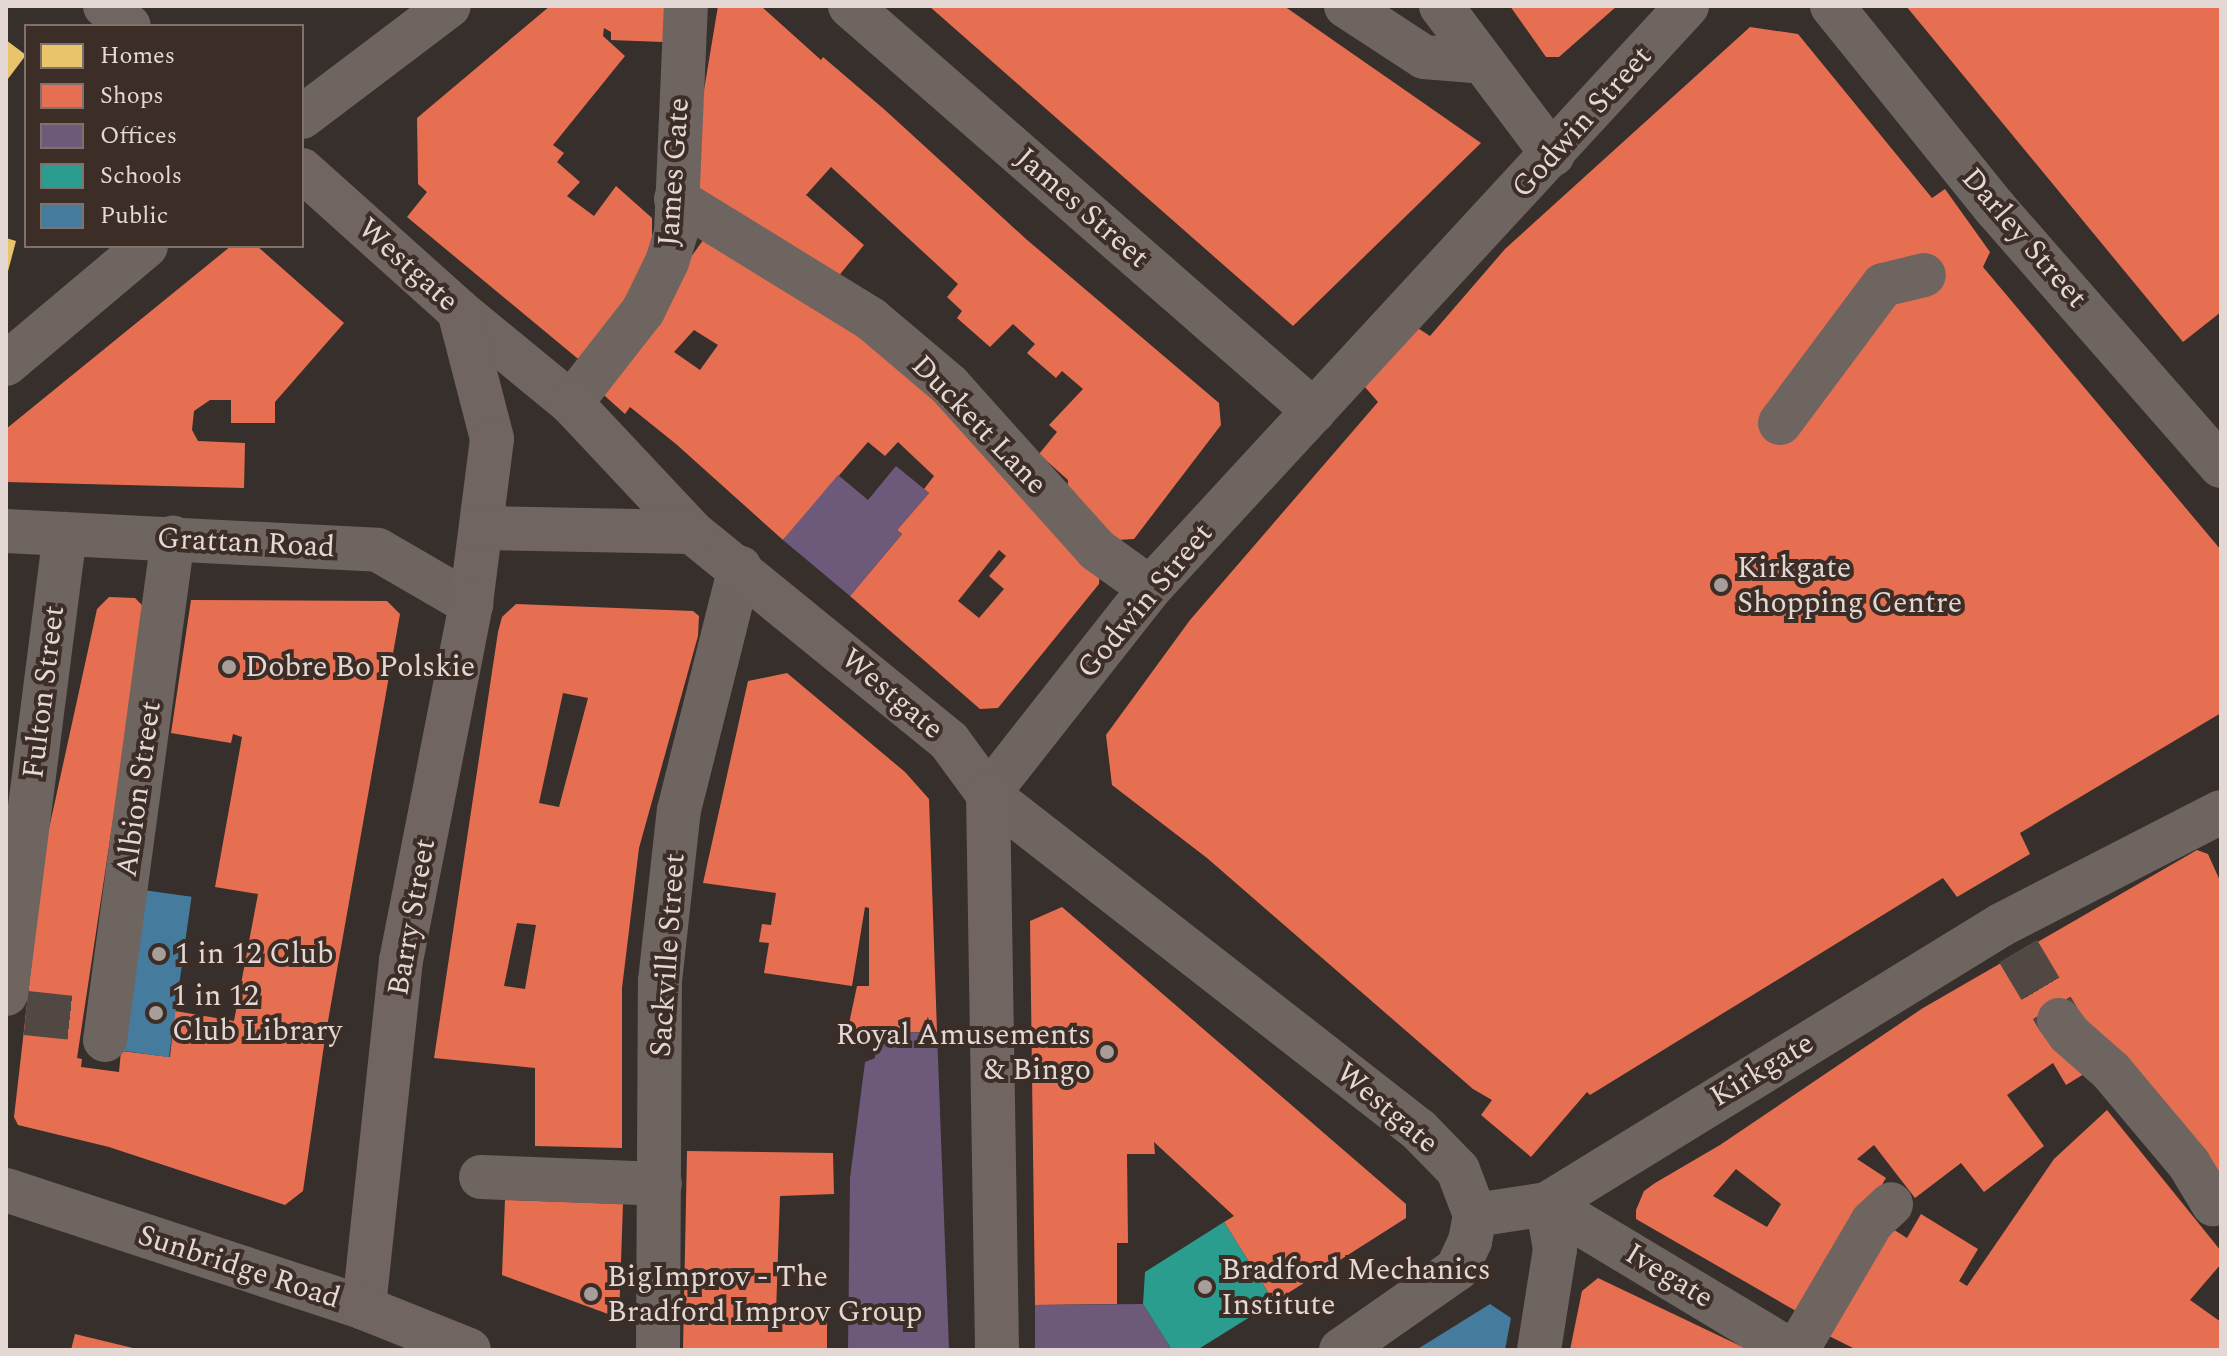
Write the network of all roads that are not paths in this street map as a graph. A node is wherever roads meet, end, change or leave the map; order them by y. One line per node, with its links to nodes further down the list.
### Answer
1 (105, 6): 9 (main road)
2 (449, 6): 11 (street)
3 (686, 6): 14 (street, James Gate)
4 (850, 6): 20 (street, James Street)
5 (1346, 6): 10 (street)
6 (1441, 6): 10 (street)
7 (1687, 6): 12 (street, Godwin Street)
8 (1832, 6): 22 (street, Darley Street)
9 (127, 24)
10 (1483, 62): 12 (street)
11 (304, 115)
12 (1553, 155): 20 (street, Godwin Street)
13 (304, 172): 17 (main road, Westgate)
14 (676, 199): 19 (street, James Gate); 29 (street, Duckett Lane)
15 (144, 248): 18 (street)
16 (1924, 275): 21 (street)
17 (459, 311): 19 (main road, Westgate); 23 (main road, Barry Street)
18 (6, 364)
19 (571, 403): 25 (main road, Westgate)
20 (1314, 411): 29 (street, Godwin Street)
21 (1780, 423)
22 (2221, 466)
23 (481, 528): 25 (main road); 30 (main road, Barry Street)
24 (6, 531): 26 (street, Grattan Road)
25 (692, 532): 28 (main road, Westgate)
26 (65, 534): 27 (street, Grattan Road); 33 (street, Fulton Street)
27 (173, 538): 30 (street, Grattan Road); 35 (street, Albion Street)
28 (740, 568): 31 (main road, Westgate); 37 (street, Sackville Street)
29 (1150, 588): 31 (street, Godwin Street)
30 (471, 604): 43 (main road, Barry Street)
31 (988, 794): 42 (street, Westgate); 46 (main road)
32 (2221, 812): 39 (street, Kirkgate)
33 (13, 1006)
34 (2059, 1020): 41 (street)
35 (98, 1027)
36 (481, 1177): 37 (street)
37 (660, 1184): 45 (street, Sackville Street)
38 (6, 1190): 43 (street, Sunbridge Road)
39 (1547, 1204): 42 (street, Kirkgate); 48 (street); 49 (street, Ivegate)
40 (1891, 1204): 50 (street)
41 (2213, 1204)
42 (1475, 1215): 47 (street)
43 (364, 1308): 44 (main road, Sunbridge Road)
44 (469, 1350)
45 (658, 1350)
46 (997, 1350)
47 (1341, 1350)
48 (1539, 1350)
49 (1790, 1350)
50 (1797, 1350)

